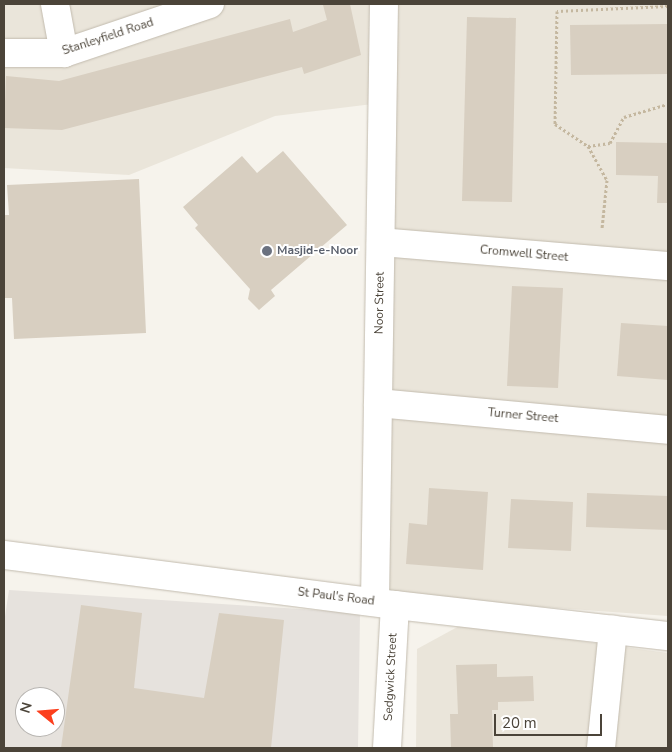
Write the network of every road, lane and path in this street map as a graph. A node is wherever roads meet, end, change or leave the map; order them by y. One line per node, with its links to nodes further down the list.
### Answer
1 (55, 4): 6 (street)
2 (210, 4): 6 (street, Stanleyfield Road)
3 (384, 4): 9 (street, Noor Street)
4 (668, 6): 8 (path)
5 (4, 53): 6 (street, Stanleyfield Road)
6 (64, 53)
7 (668, 104): 8 (path)
8 (588, 146): 10 (path)
9 (381, 242): 10 (street, Cromwell Street); 12 (street, Noor Street)
10 (599, 260): 11 (street, Cromwell Street)
11 (668, 266)
12 (378, 403): 13 (street, Turner Street); 15 (street, Noor Street)
13 (668, 430)
14 (4, 555): 15 (street, St Paul's Road)
15 (385, 604): 16 (street, St Paul's Road); 18 (street, Sedgwick Street)
16 (614, 630): 17 (street, St Paul's Road); 19 (street)
17 (668, 636)
18 (387, 748)
19 (601, 748)

